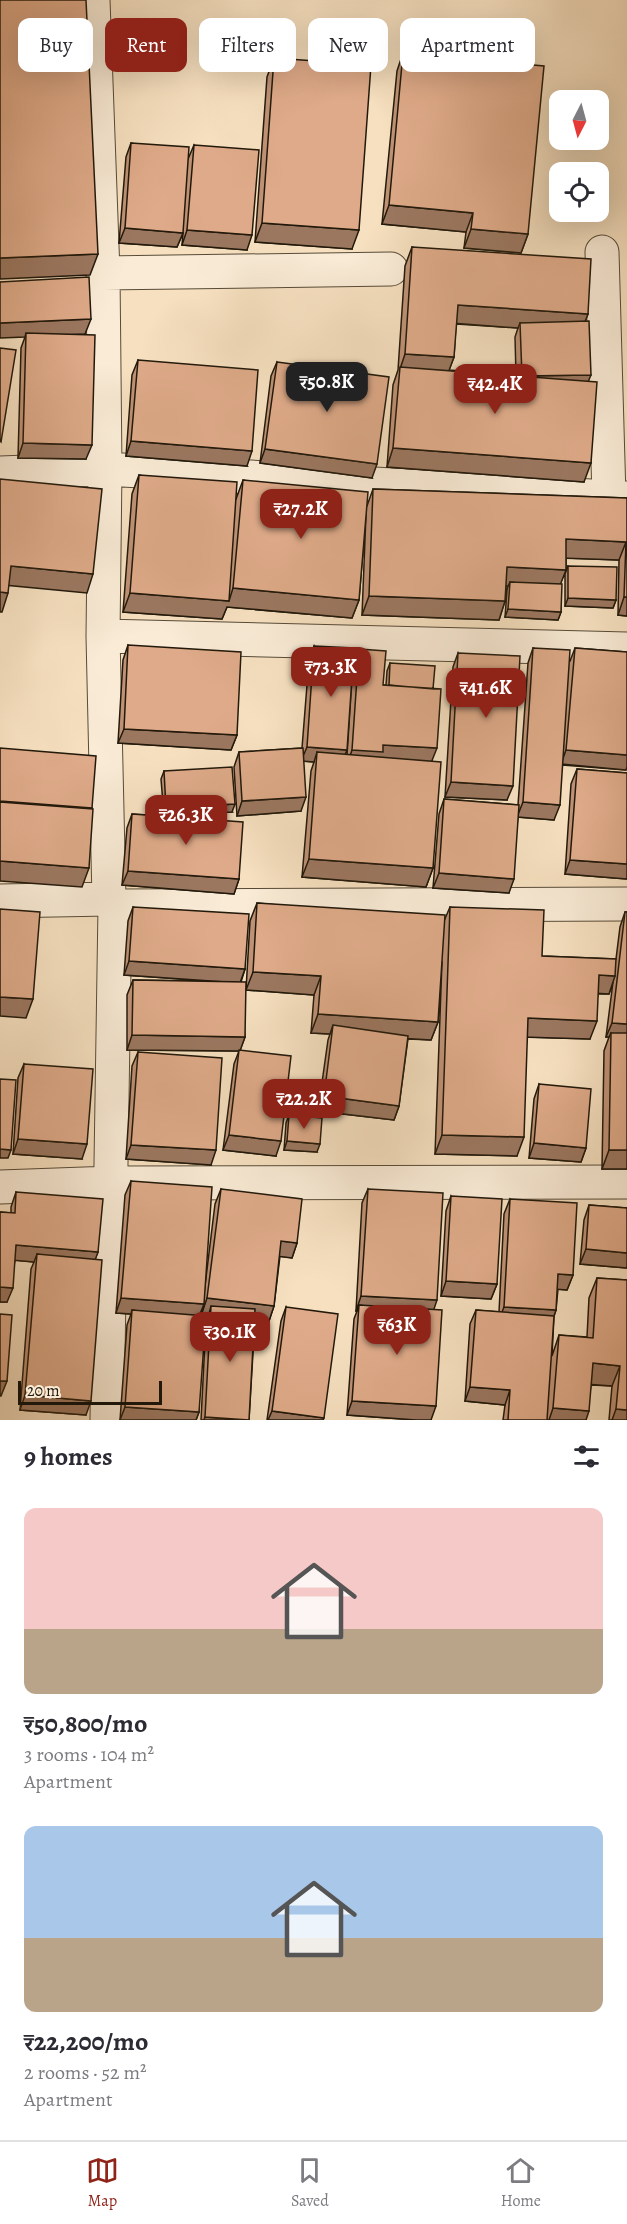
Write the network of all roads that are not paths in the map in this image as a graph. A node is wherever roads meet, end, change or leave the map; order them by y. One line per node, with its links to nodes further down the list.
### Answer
1 (93, 0): 4 (street)
2 (602, 252): 7 (street)
3 (391, 269): 4 (street)
4 (103, 273): 5 (street)
5 (105, 469): 6 (street); 7 (street); 8 (street)
6 (0, 473)
7 (618, 498)
8 (103, 636): 9 (street); 11 (street)
9 (627, 649)
10 (0, 901): 11 (street)
11 (112, 903): 12 (street); 14 (street)
12 (627, 904)
13 (627, 1182): 14 (street)
14 (112, 1183): 15 (street); 16 (street)
15 (0, 1187)
16 (107, 1420)

